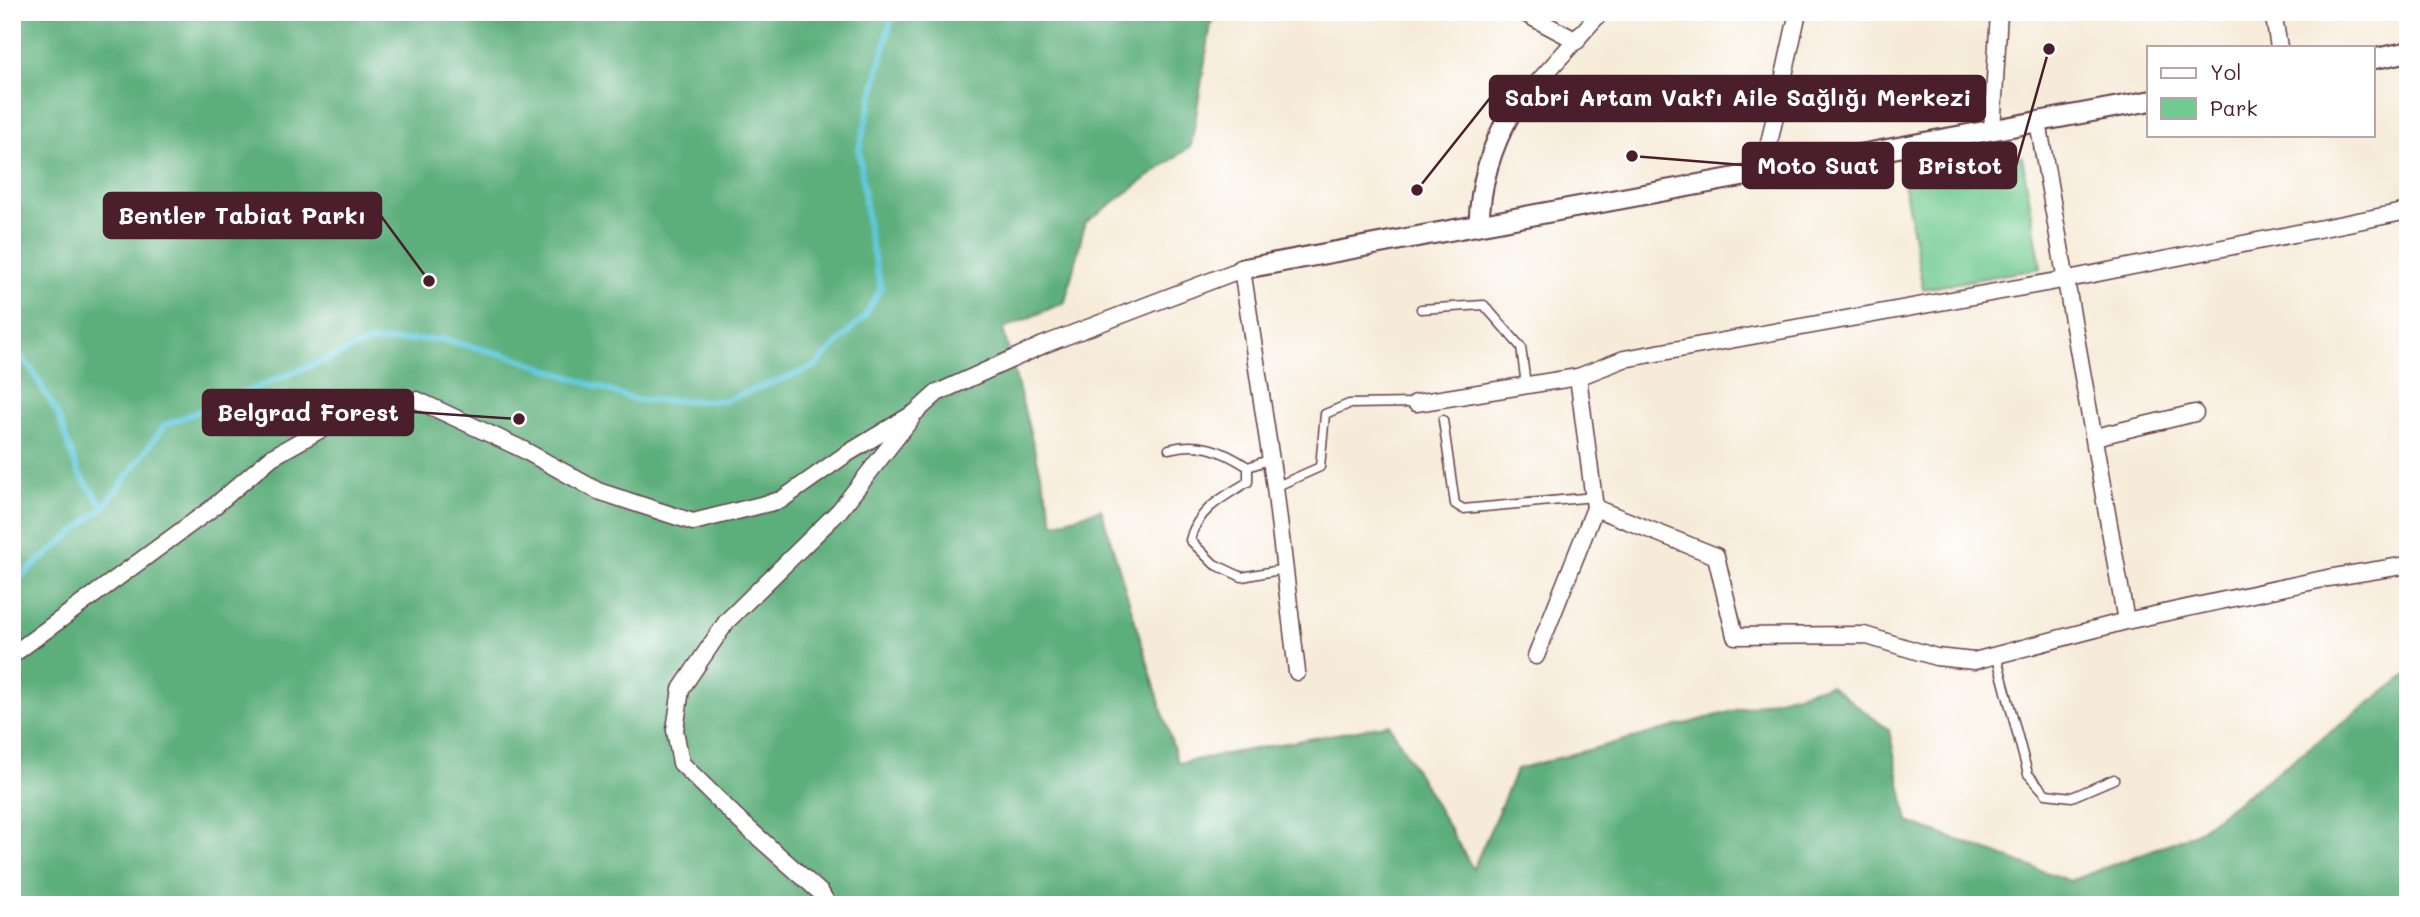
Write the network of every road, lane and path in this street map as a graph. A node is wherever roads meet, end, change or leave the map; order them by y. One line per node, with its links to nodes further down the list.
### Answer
1 (1522, 12): 6 (street)
2 (1601, 12): 6 (street)
3 (1798, 12): 14 (street)
4 (1999, 12): 13 (street)
5 (2273, 12): 7 (street)
6 (1577, 41): 11 (street)
7 (2279, 46)
8 (2408, 52): 9 (street)
9 (2374, 59)
10 (2147, 101): 12 (street)
11 (1511, 113): 16 (street)
12 (2038, 122): 13 (street); 18 (street)
13 (1992, 131): 14 (street)
14 (1762, 175): 16 (street)
15 (2408, 211): 18 (street)
16 (1479, 224): 17 (street)
17 (1242, 269): 23 (street); 28 (street)
18 (2068, 279): 20 (street); 26 (street)
19 (1421, 309): 21 (lane)
20 (1578, 377): 21 (street); 31 (street)
21 (1526, 387): 22 (street)
22 (1416, 403): 30 (lane)
23 (916, 412): 35 (street); 40 (street)
24 (2195, 413): 26 (street)
25 (1443, 419): 31 (lane)
26 (2095, 437): 34 (street)
27 (1169, 450): 29 (lane)
28 (1271, 459): 29 (lane); 30 (street)
29 (1248, 467): 33 (lane)
30 (1275, 487): 33 (street)
31 (1595, 502): 36 (street); 37 (street)
32 (2408, 565): 34 (street)
33 (1285, 569): 38 (street)
34 (2126, 621): 37 (street)
35 (12, 655)
36 (1536, 656)
37 (1997, 658): 39 (lane)
38 (1297, 672)
39 (2114, 779)
40 (828, 905)

